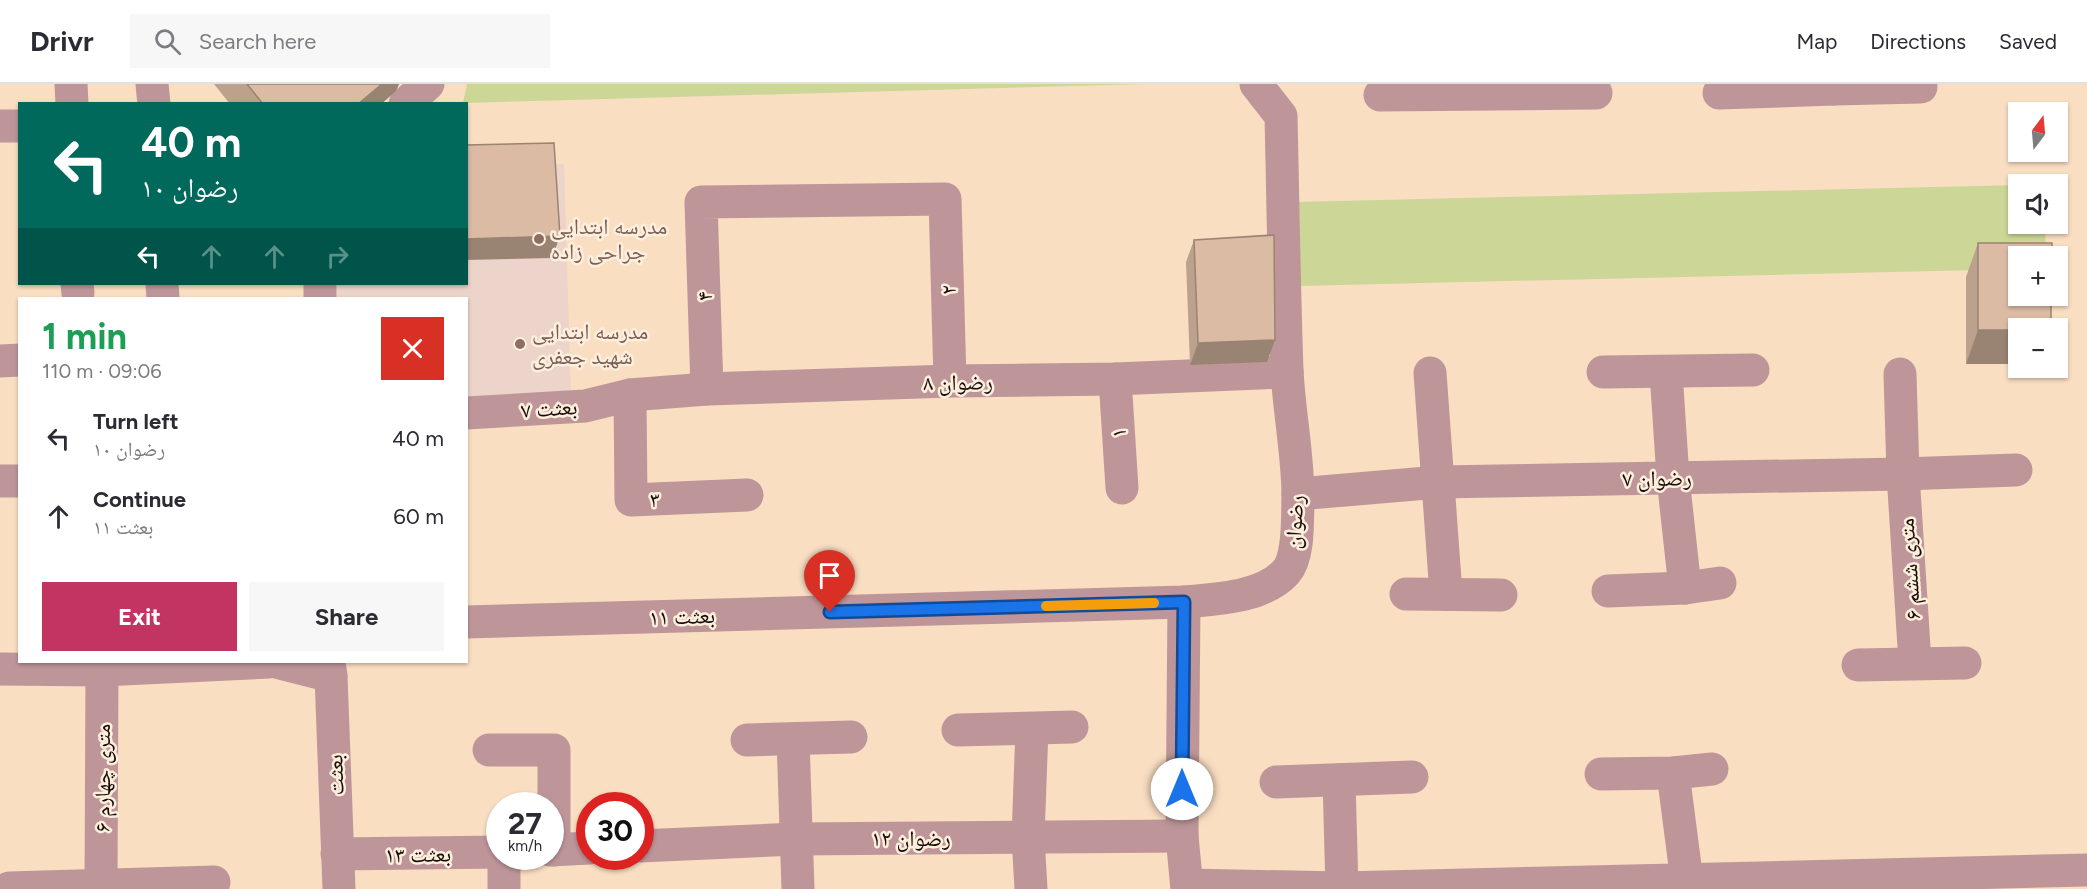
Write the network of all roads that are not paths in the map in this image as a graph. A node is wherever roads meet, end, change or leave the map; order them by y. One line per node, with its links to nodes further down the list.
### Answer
1 (71, 84): 10 (street)
2 (428, 84): 11 (street)
3 (1256, 84): 18 (street, رضوان)
4 (1834, 87): 5 (street); 8 (street)
5 (1921, 87)
6 (1480, 89): 7 (street); 9 (street)
7 (1596, 93)
8 (1719, 93)
9 (1380, 94)
10 (72, 102)
11 (407, 102)
12 (0, 126): 13 (street)
13 (18, 126)
14 (701, 202): 24 (street, ۲); 25 (street, ۴)
15 (18, 360): 16 (street)
16 (0, 361)
17 (1753, 370): 20 (street)
18 (1287, 372): 23 (street, رضوان ۸); 35 (street, رضوان)
19 (1603, 372): 20 (street)
20 (1666, 372): 30 (street)
21 (1430, 373): 33 (street)
22 (1900, 374): 29 (street, ۶ متری ششم)
23 (1115, 379): 24 (street, رضوان ۸); 34 (street, ۱)
24 (950, 381): 25 (street, رضوان ۸)
25 (707, 389): 26 (street, رضوان ۸)
26 (630, 395): 27 (street, بعثت ۷); 36 (street, ۳)
27 (468, 413)
28 (2016, 470): 29 (street, رضوان ۷)
29 (1903, 474): 30 (street, رضوان ۷); 48 (street, ۶ متری ششم)
30 (1673, 477): 33 (street, رضوان ۷); 38 (street)
31 (0, 481): 32 (street)
32 (18, 481)
33 (1439, 482): 35 (street, رضوان ۷); 41 (street)
34 (1122, 488)
35 (1298, 494): 43 (street, رضوان)
36 (747, 495)
37 (1720, 583): 38 (street)
38 (1685, 588): 39 (street)
39 (1608, 591)
40 (1406, 594): 41 (street)
41 (1446, 594): 42 (street)
42 (1501, 595)
43 (1184, 602): 44 (street, رضوان); 68 (street)
44 (898, 610): 45 (street, بعثت ۱۱)
45 (474, 616)
46 (248, 663): 53 (street)
47 (291, 663): 51 (street)
48 (1915, 663): 49 (street); 50 (street)
49 (1965, 663)
50 (1858, 665)
51 (335, 666): 73 (street, بعثت)
52 (0, 669): 53 (street)
53 (102, 670): 78 (street, ۶ متری چهارم)
54 (1072, 727): 55 (street)
55 (1032, 729): 56 (street); 69 (street)
56 (958, 730)
57 (851, 737): 58 (street)
58 (793, 739): 59 (street); 70 (street)
59 (747, 740)
60 (489, 750): 67 (street)
61 (1712, 769): 62 (street)
62 (1673, 773): 63 (street); 77 (street)
63 (1601, 774)
64 (1412, 777): 65 (street)
65 (1339, 780): 66 (street); 85 (street)
66 (1276, 782)
67 (553, 792)
68 (1182, 836): 69 (street, رضوان ۱۲); 79 (street)
69 (1028, 837): 70 (street, رضوان ۱۲); 84 (street)
70 (796, 839): 71 (street, رضوان ۱۲); 83 (street)
71 (654, 845)
72 (486, 852): 73 (street, بعثت ۱۳)
73 (338, 854): 81 (street, بعثت)
74 (504, 870): 82 (street)
75 (2087, 870): 77 (street)
76 (214, 882): 78 (street)
77 (1688, 884): 85 (street)
78 (101, 886): 80 (street)
79 (1187, 887): 85 (street)
80 (9, 888)
81 (339, 889)
82 (504, 889)
83 (798, 889)
84 (1031, 889)
85 (1342, 889)

